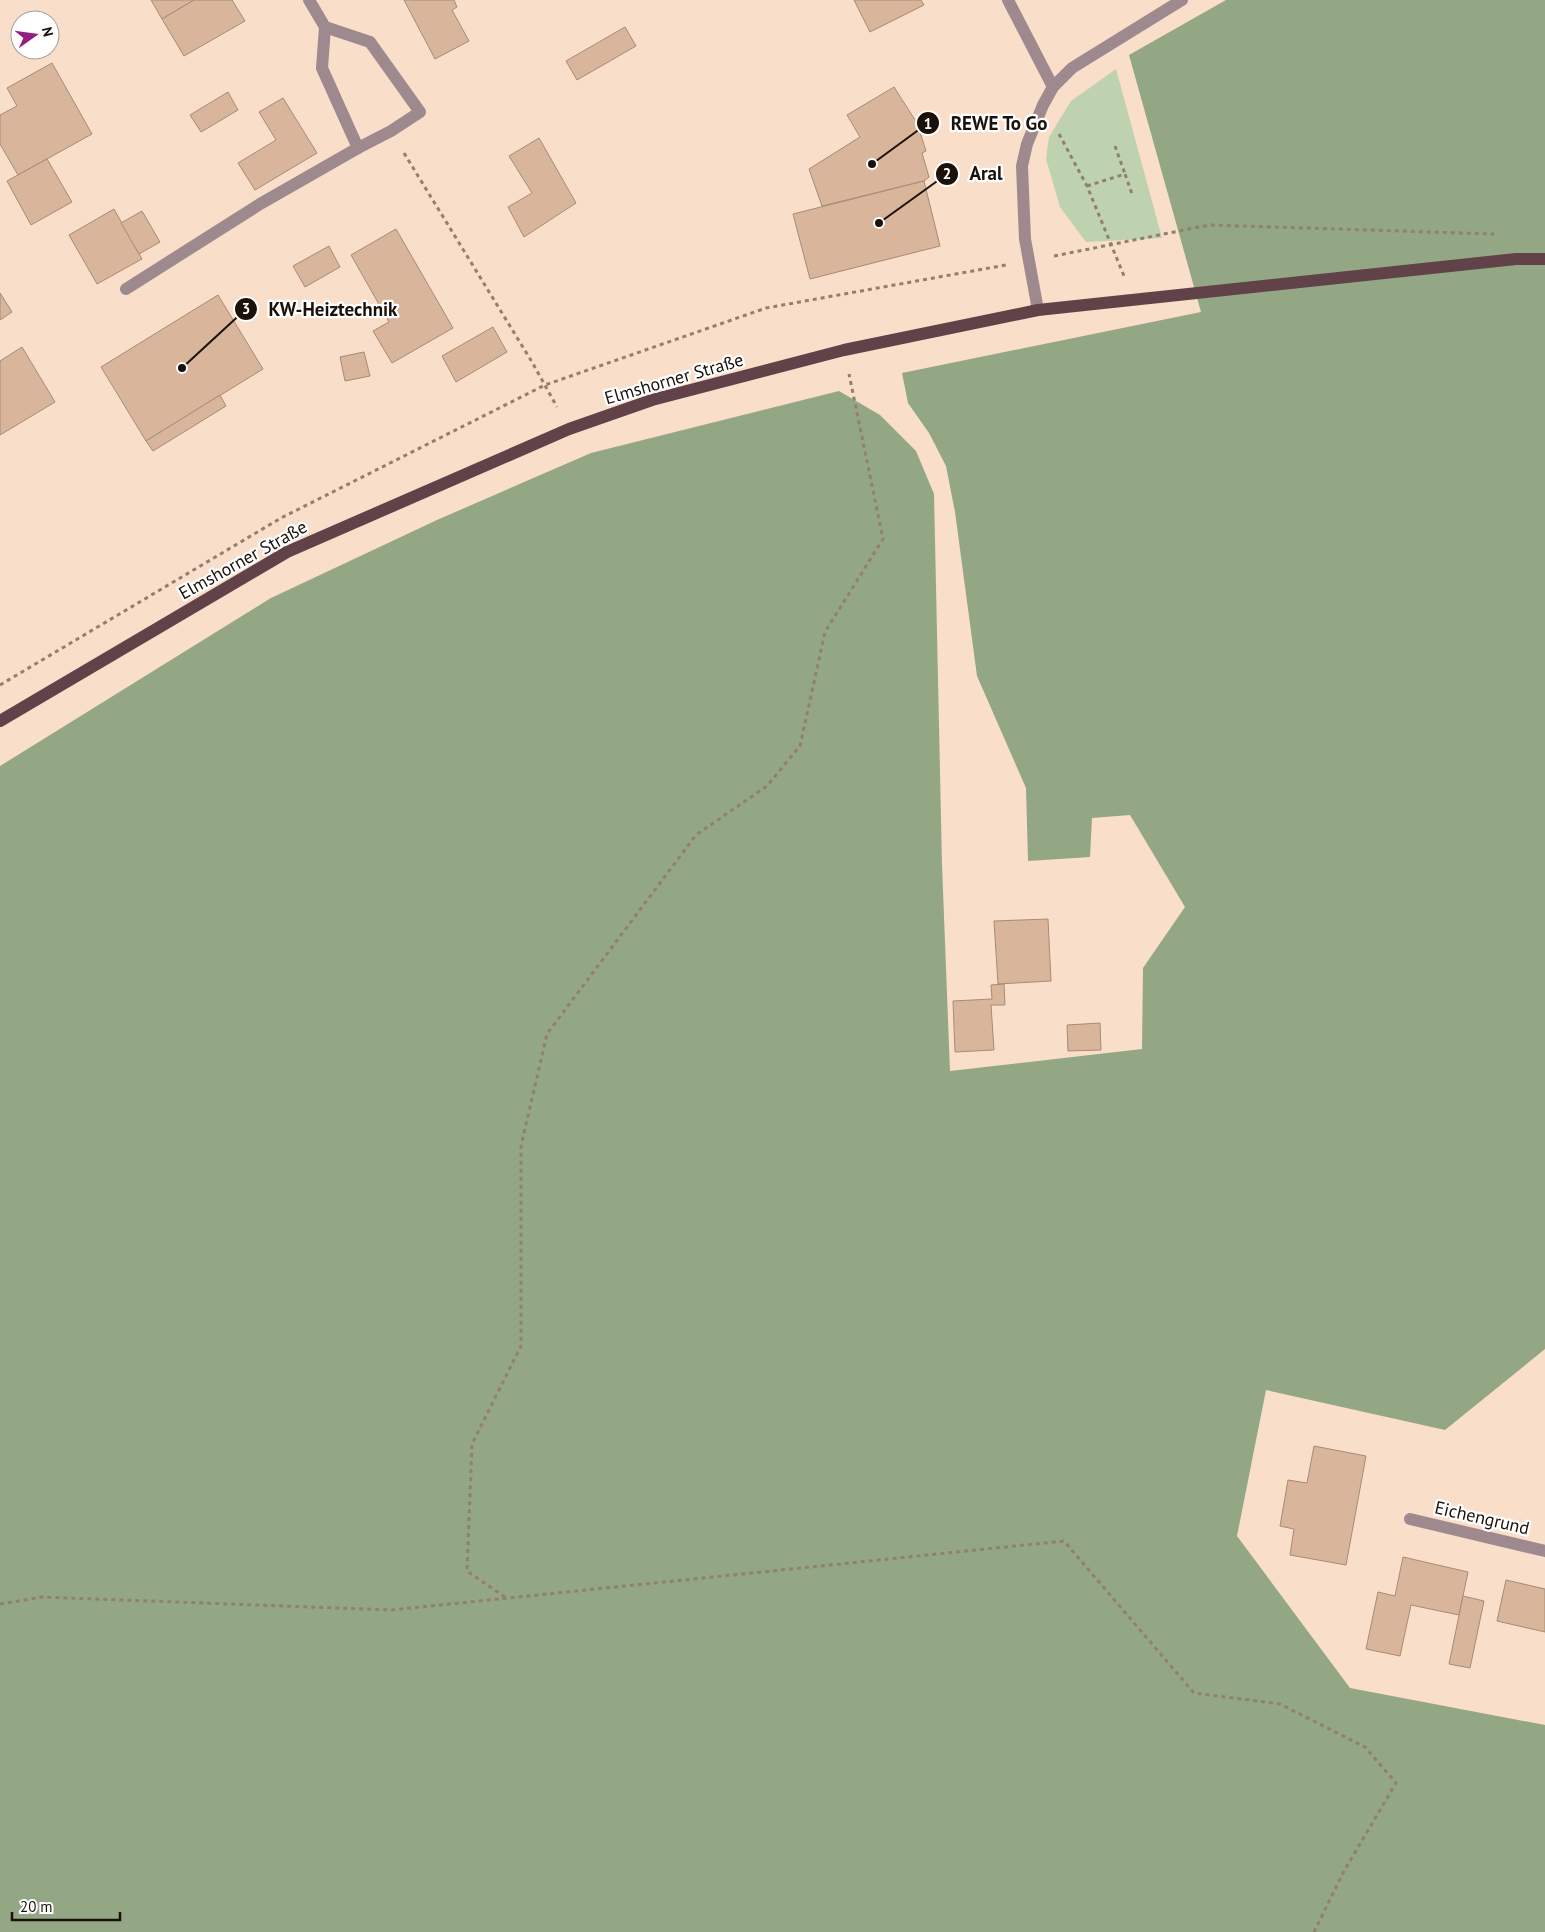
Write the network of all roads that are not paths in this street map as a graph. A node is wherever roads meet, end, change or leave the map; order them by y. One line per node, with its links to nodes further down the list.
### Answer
1 (309, 0): 4 (street)
2 (1008, 0): 5 (street)
3 (1182, 0): 5 (street)
4 (325, 27): 6 (street); 6 (street)
5 (1053, 87): 9 (street)
6 (358, 148): 8 (street)
7 (1545, 259): 9 (main road, Elmshorner Straße)
8 (126, 289)
9 (1038, 310): 10 (main road, Elmshorner Straße)
10 (0, 721)
11 (1410, 1519): 12 (street, Eichengrund)
12 (1545, 1551)

